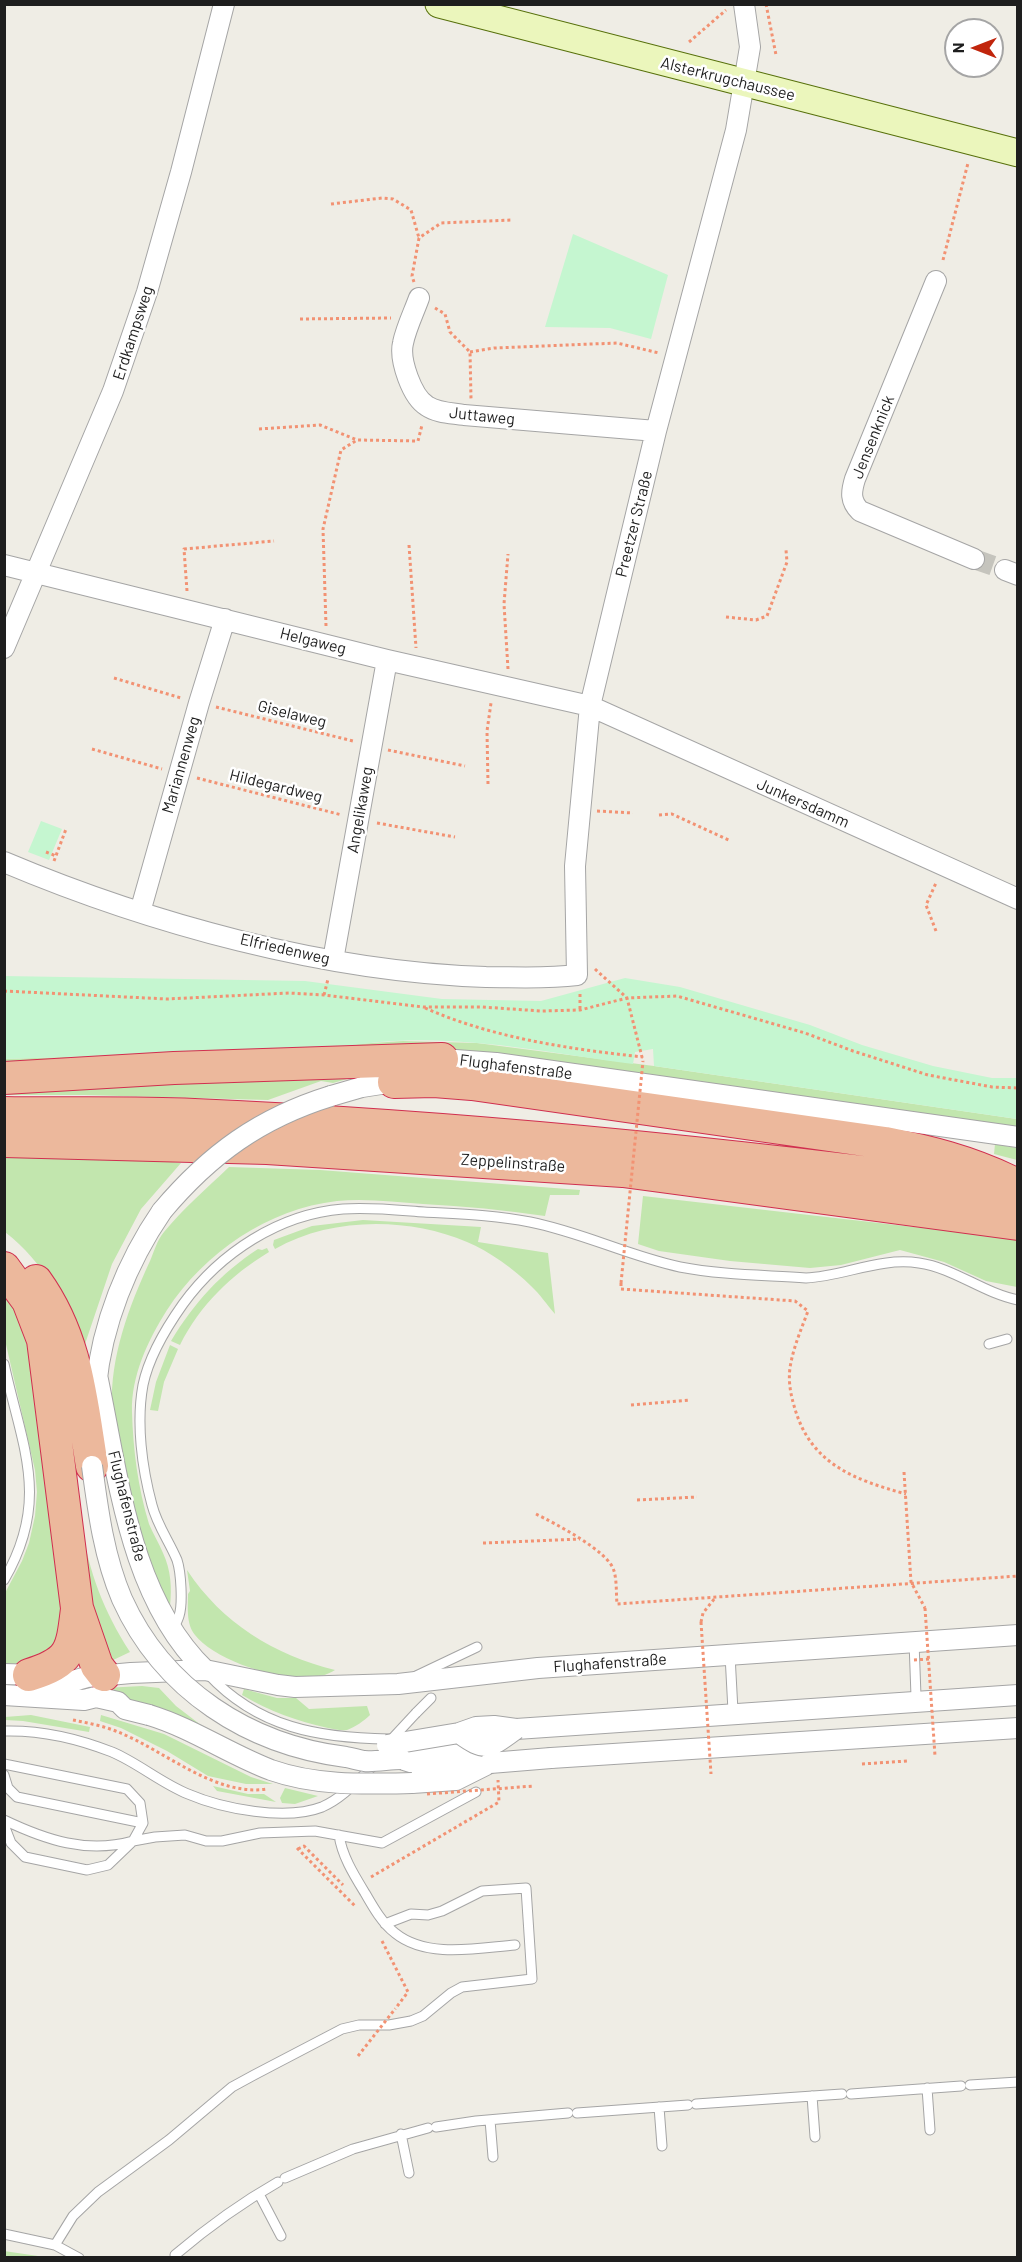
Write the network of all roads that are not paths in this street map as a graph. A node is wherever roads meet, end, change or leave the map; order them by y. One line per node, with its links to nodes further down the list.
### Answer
1 (224, 4): 11 (street, Erdkampsweg)
2 (439, 4): 4 (main road, Alsterkrugchaussee)
3 (744, 4): 4 (street, Preetzer Straße)
4 (745, 82): 5 (main road, Alsterkrugchaussee); 8 (street, Preetzer Straße)
5 (1017, 153)
6 (936, 281): 9 (street, Jensenknick)
7 (419, 298): 8 (street, Juttaweg)
8 (656, 431): 15 (street, Preetzer Straße)
9 (974, 559)
10 (4, 565): 11 (street, Helgaweg)
11 (37, 573): 12 (street, Helgaweg); 13 (street, Erdkampsweg)
12 (225, 619): 14 (street, Helgaweg); 18 (street, Mariannenweg)
13 (4, 648)
14 (387, 660): 15 (street, Helgaweg); 19 (street, Angelikaweg)
15 (590, 706): 17 (street, Junkersdamm); 20 (street, Preetzer Straße)
16 (4, 862): 18 (street, Elfriedenweg)
17 (1017, 899)
18 (140, 912): 19 (street, Elfriedenweg)
19 (333, 960): 20 (street, Elfriedenweg)
20 (576, 965)
21 (442, 1059): 22 (highway); 23 (street, Flughafenstraße); 25 (street, Flughafenstraße)
22 (4, 1078)
23 (394, 1082): 27 (highway); 36 (street, Flughafenstraße, bridge)
24 (4, 1113): 28 (highway, Zeppelinstraße)
25 (1017, 1137)
26 (4, 1141): 29 (highway, Zeppelinstraße)
27 (1017, 1186)
28 (1017, 1192)
29 (1017, 1224)
30 (4, 1252): 37 (highway)
31 (4, 1268): 39 (highway)
32 (1017, 1300): 40 (lane)
33 (1007, 1339): 34 (lane)
34 (989, 1344)
35 (4, 1364): 38 (lane)
36 (97, 1376): 37 (street, Flughafenstraße); 40 (street, Flughafenstraße)
37 (92, 1466): 57 (street, Flughafenstraße, bridge)
38 (4, 1580)
39 (77, 1608): 46 (highway); 48 (highway)
40 (172, 1631): 45 (street, Flughafenstraße); 46 (street)
41 (1017, 1635): 43 (street, Flughafenstraße)
42 (477, 1647): 47 (lane)
43 (914, 1651): 44 (street, Flughafenstraße); 51 (lane)
44 (730, 1655): 47 (street, Flughafenstraße); 52 (lane)
45 (205, 1670): 46 (street, Flughafenstraße); 47 (street, Flughafenstraße); 57 (lane)
46 (107, 1675): 48 (street, Flughafenstraße)
47 (398, 1684)
48 (15, 1685): 58 (street, Flughafenstraße, bridge)
49 (1017, 1695): 51 (street, Flughafenstraße)
50 (430, 1698): 57 (lane, bridge)
51 (923, 1698): 54 (street, Flughafenstraße)
52 (733, 1711)
53 (1017, 1728): 58 (street, Flughafenstraße, bridge)
54 (516, 1729): 56 (street, Flughafenstraße, bridge); 56 (street, Flughafenstraße, bridge)
55 (4, 1731): 57 (lane)
56 (459, 1733): 57 (street, Flughafenstraße, bridge)
57 (396, 1748): 58 (street, Flughafenstraße)
58 (490, 1763)
59 (4, 1764): 63 (lane)
60 (4, 1775): 63 (lane)
61 (476, 1792): 65 (lane)
62 (4, 1820): 66 (lane)
63 (143, 1823): 66 (lane)
64 (4, 1825): 66 (lane)
65 (339, 1835): 66 (lane); 67 (lane)
66 (133, 1841)
67 (385, 1924): 68 (lane); 83 (lane)
68 (515, 1945)
69 (1017, 2082): 70 (lane)
70 (927, 2088): 71 (lane); 74 (lane)
71 (812, 2096): 72 (lane); 76 (lane)
72 (659, 2107): 73 (lane); 77 (lane)
73 (490, 2120): 75 (lane); 78 (lane)
74 (930, 2130)
75 (401, 2134): 79 (lane); 80 (lane)
76 (815, 2137)
77 (662, 2146)
78 (493, 2157)
79 (409, 2173)
80 (258, 2194): 82 (lane); 84 (lane)
81 (4, 2234): 83 (lane)
82 (281, 2236)
83 (55, 2245): 85 (lane)
84 (175, 2255)
85 (79, 2258)

